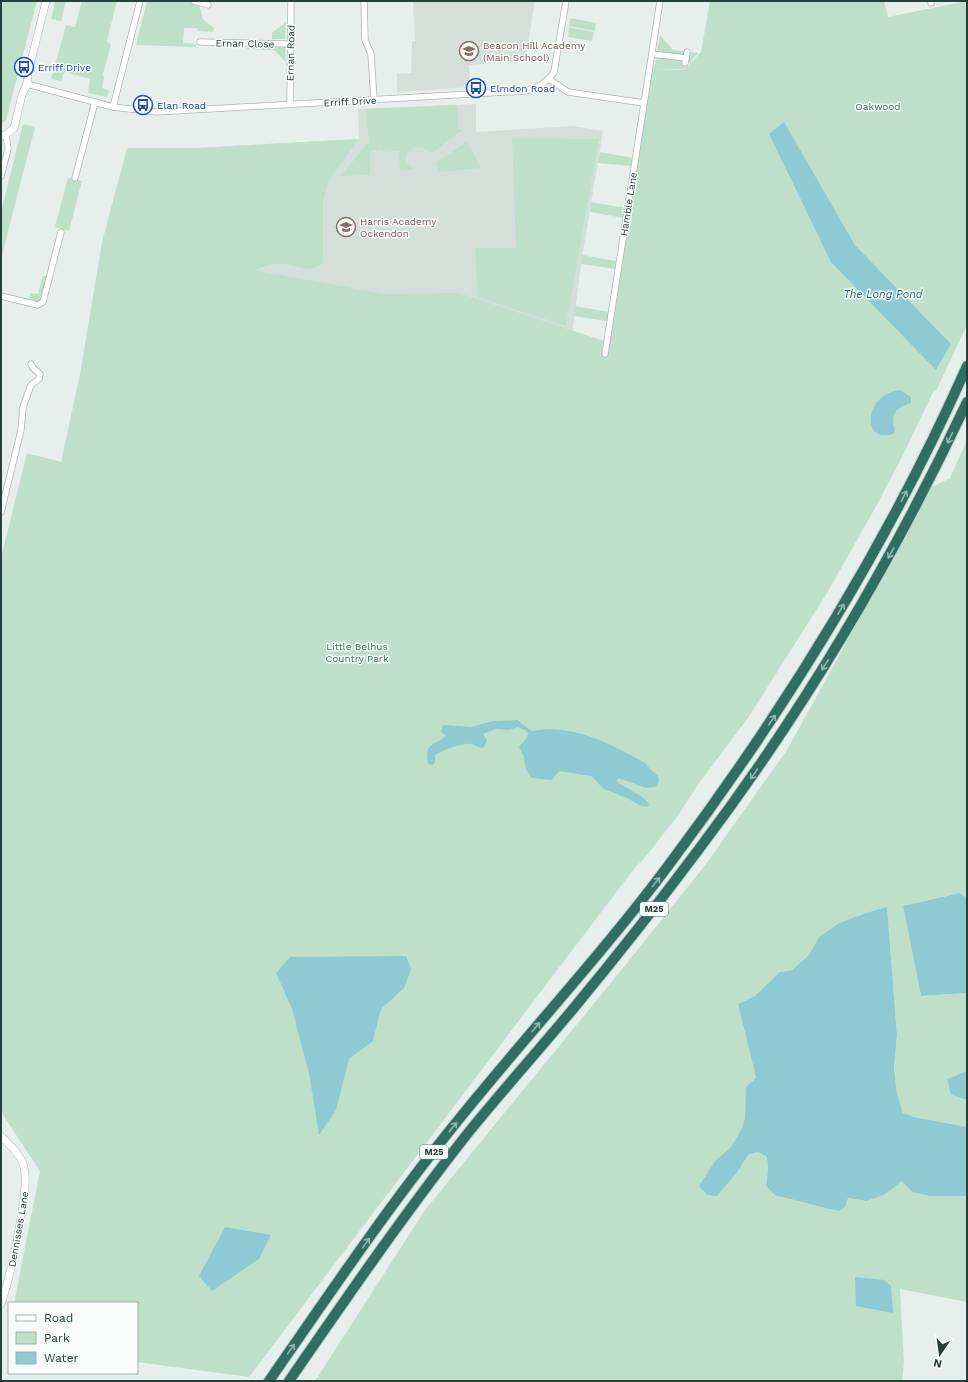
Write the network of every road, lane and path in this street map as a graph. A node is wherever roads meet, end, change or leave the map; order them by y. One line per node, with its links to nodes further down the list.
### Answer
1 (46, 1): 14 (street)
2 (140, 1): 19 (street)
3 (194, 1): 8 (street)
4 (291, 1): 10 (street, Ernan Road)
5 (364, 1): 15 (street)
6 (566, 1): 13 (street)
7 (660, 1): 11 (street, Hamble Lane)
8 (208, 5)
9 (200, 42): 10 (street, Ernan Close)
10 (290, 44): 18 (street, Ernan Road)
11 (652, 54): 12 (street); 17 (street, Hamble Lane)
12 (686, 58)
13 (549, 79): 15 (street, Erriff Drive); 17 (street)
14 (27, 84): 16 (street, Erriff Drive); 20 (street)
15 (374, 100): 18 (street, Erriff Drive)
16 (95, 102): 19 (street, Erriff Drive); 22 (street)
17 (644, 103): 25 (street, Hamble Lane)
18 (290, 104): 19 (street, Erriff Drive)
19 (113, 107)
20 (3, 136): 21 (street)
21 (1, 176)
22 (75, 178)
23 (61, 232): 24 (street)
24 (1, 296)
25 (606, 354)
26 (31, 364): 30 (street)
27 (967, 366): 34 (highway, M25, one-way to 27)
28 (967, 402): 35 (highway, M25, one-way to 35)
29 (1, 488): 30 (street)
30 (7, 489): 31 (street)
31 (1, 512)
32 (1, 1136): 33 (street, Dennisses Lane)
33 (1, 1304)
34 (269, 1381)
35 (289, 1381)

